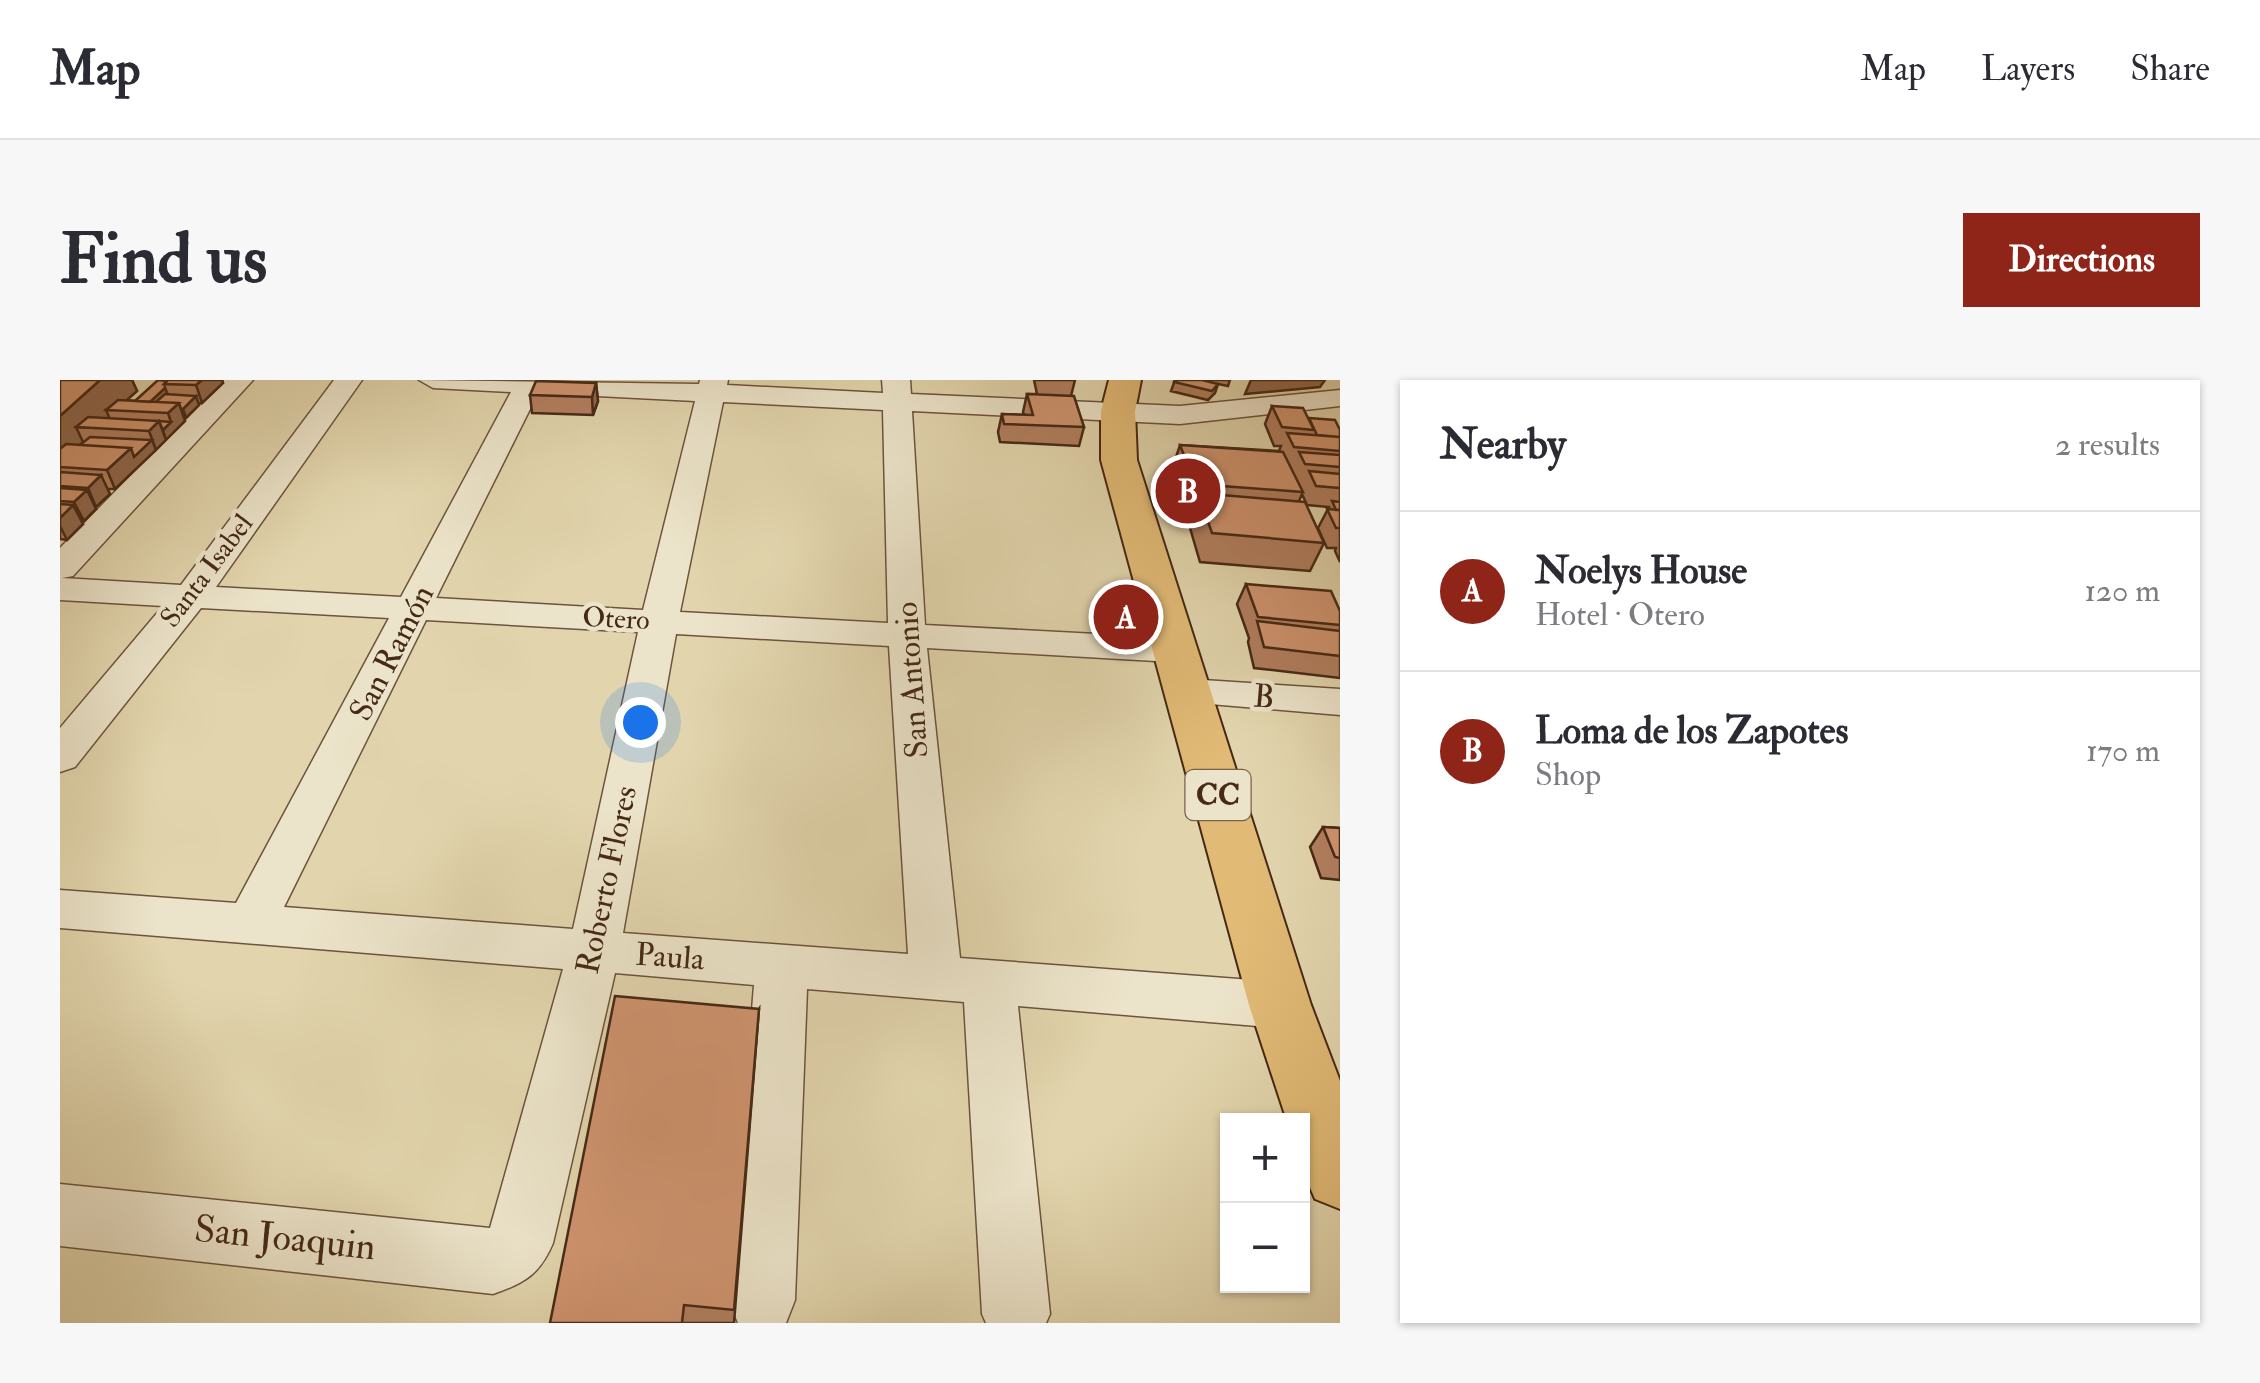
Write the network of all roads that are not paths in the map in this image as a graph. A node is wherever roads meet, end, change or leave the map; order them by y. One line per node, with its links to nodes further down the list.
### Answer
1 (239, 380): 9 (street)
2 (348, 380): 11 (street, Santa Isabel)
3 (433, 380): 4 (street)
4 (530, 382): 5 (street); 12 (street, San Ramón)
5 (712, 386): 6 (street); 13 (street, Roberto Flores)
6 (896, 390): 7 (street); 14 (street, San Antonio)
7 (1122, 396): 8 (street); 15 (main road, CC)
8 (1340, 398)
9 (60, 568)
10 (60, 588): 11 (street, Otero)
11 (190, 596): 12 (street, Otero); 17 (street, Santa Isabel)
12 (416, 608): 13 (street, Otero); 19 (street, San Ramón)
13 (659, 622): 14 (street, Otero); 20 (street, Roberto Flores)
14 (907, 636): 15 (street, Otero); 22 (street, San Antonio)
15 (1180, 671): 16 (street, B); 23 (main road, CC)
16 (1340, 702)
17 (60, 757)
18 (60, 909): 19 (street, Paula)
19 (250, 924): 20 (street, Paula)
20 (594, 951): 21 (street, Paula); 26 (street, Roberto Flores)
21 (782, 966): 22 (street, Paula); 27 (street)
22 (962, 981): 23 (street, Paula); 28 (street, San Antonio)
23 (1280, 1006): 24 (main road, CC)
24 (1340, 1175)
25 (60, 1215): 26 (street, San Joaquin)
26 (508, 1256)
27 (762, 1300)
28 (1016, 1314)

